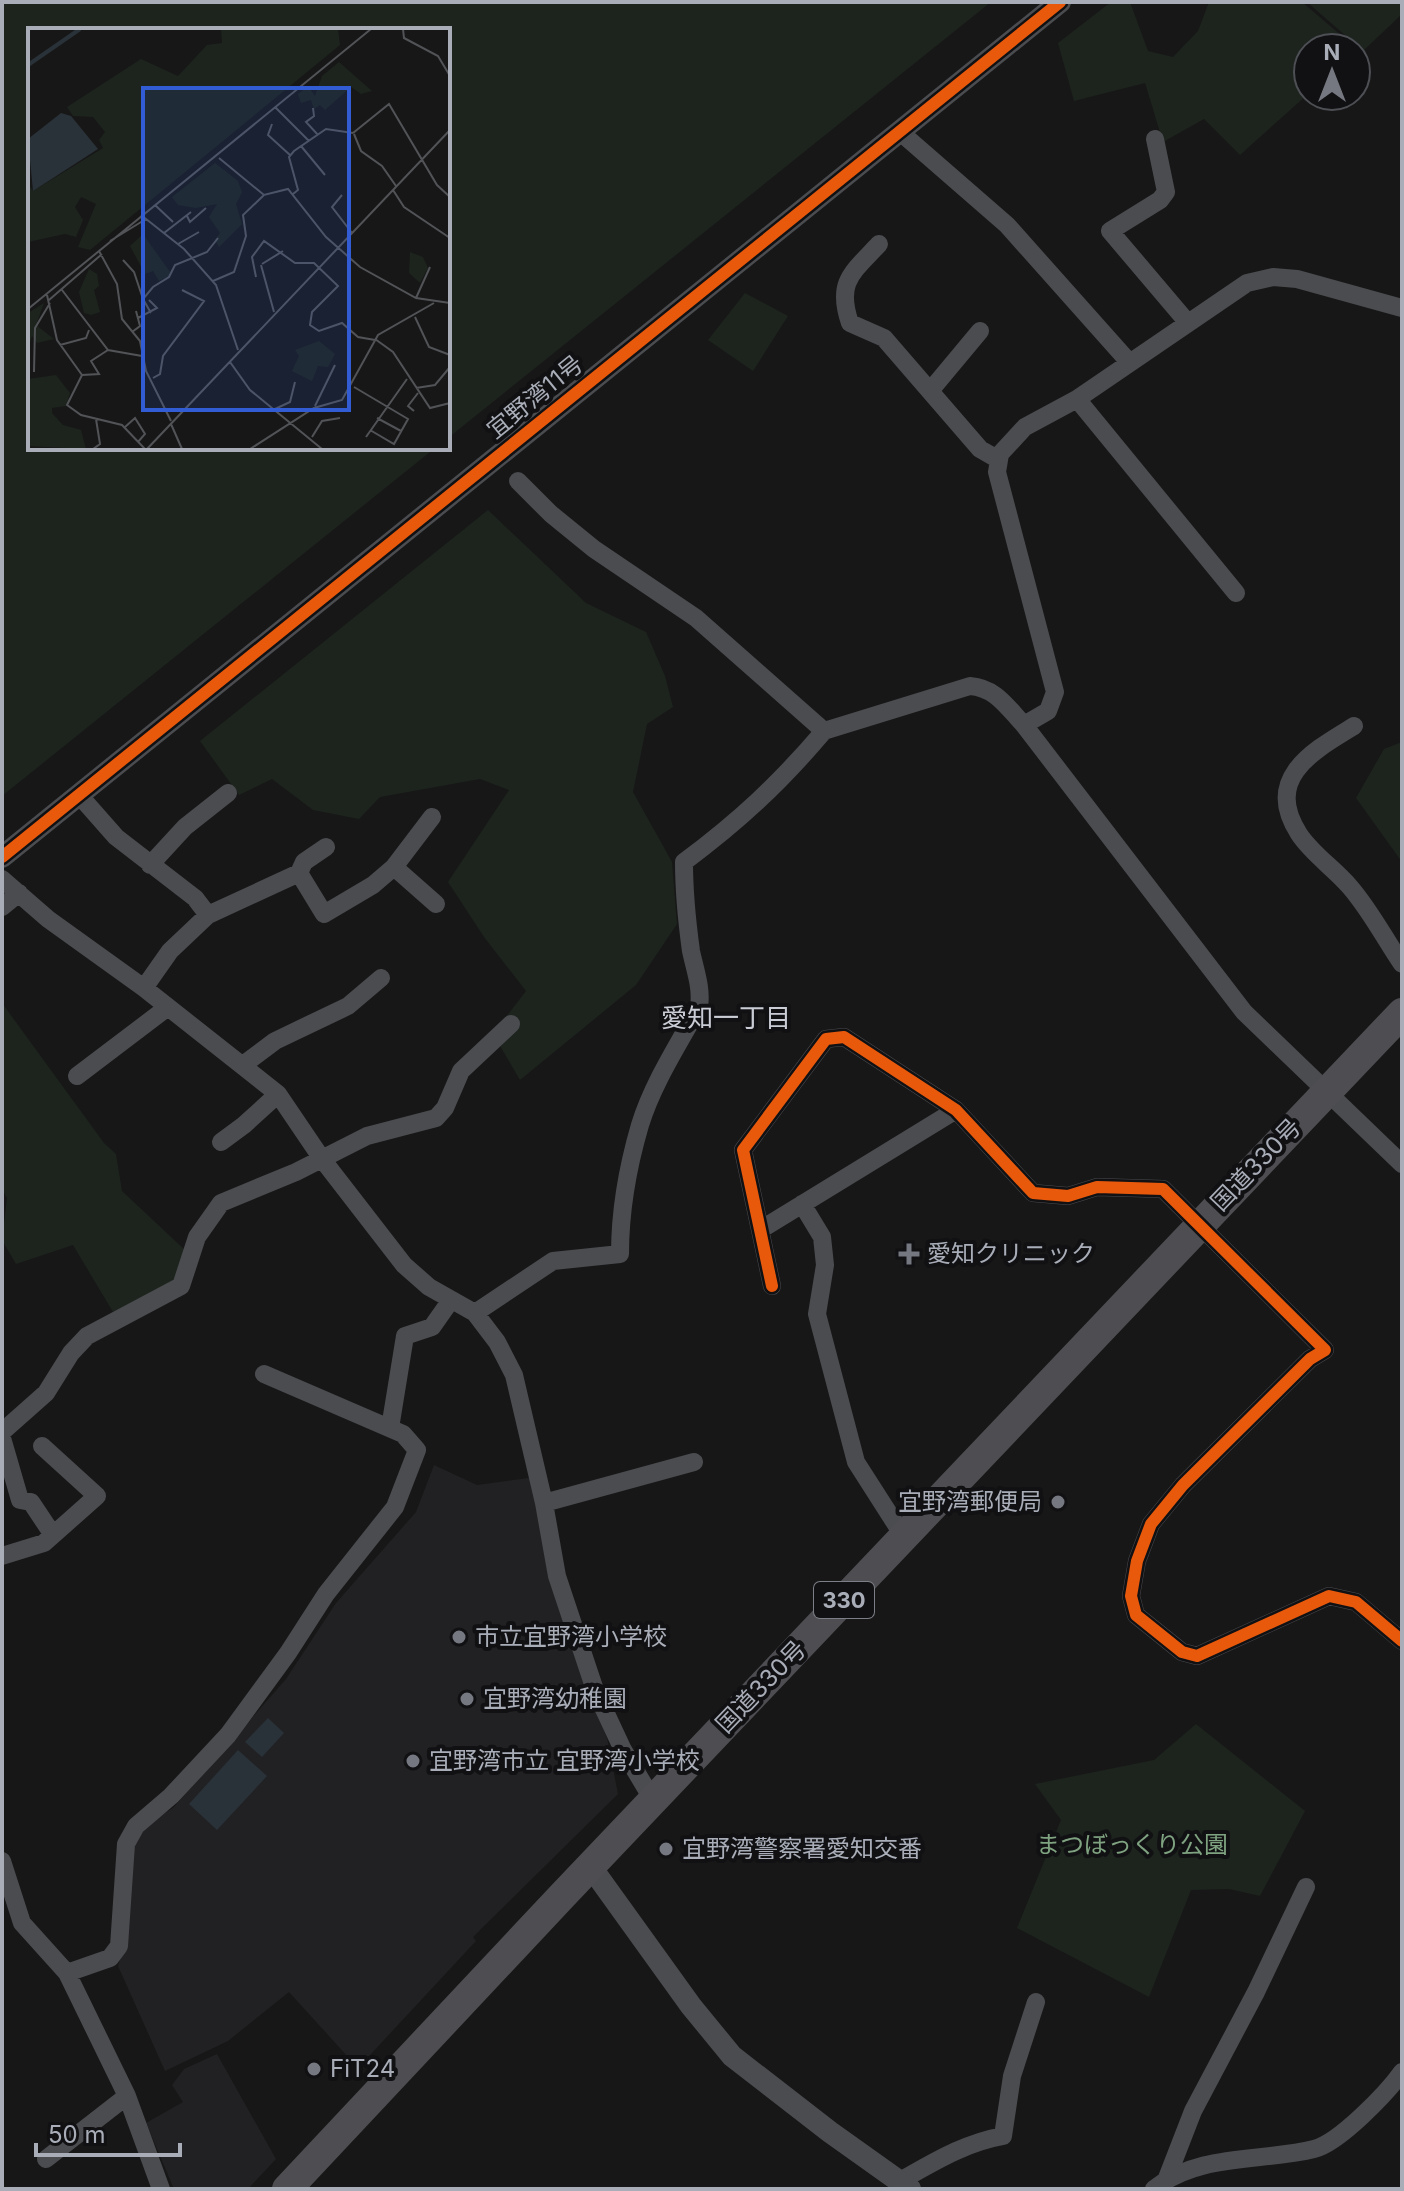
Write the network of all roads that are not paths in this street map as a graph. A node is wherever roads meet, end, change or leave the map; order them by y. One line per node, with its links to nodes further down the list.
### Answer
1 (1060, 2): 2 (street, 宜野湾11号)
2 (899, 131): 8 (street); 18 (street, 宜野湾11号)
3 (1155, 139): 6 (street)
4 (879, 244): 9 (street)
5 (1402, 308): 6 (street)
6 (1188, 323): 8 (street)
7 (980, 331): 9 (street)
8 (1129, 362): 10 (street)
9 (930, 391): 11 (street)
10 (1077, 399): 11 (street); 13 (street)
11 (999, 460): 14 (street)
12 (518, 481): 16 (street)
13 (1236, 593)
14 (1024, 725): 16 (street); 38 (street)
15 (1354, 726): 30 (street)
16 (824, 731): 49 (street)
17 (228, 793): 22 (street)
18 (79, 795): 21 (street, 宜野湾11号); 22 (street)
19 (432, 817): 23 (street)
20 (326, 847): 24 (street)
21 (2, 857)
22 (150, 865): 29 (street)
23 (394, 867): 24 (street); 27 (street)
24 (299, 873): 29 (street)
25 (2, 879): 26 (street)
26 (19, 893): 28 (street); 32 (street)
27 (436, 904)
28 (2, 907)
29 (208, 915): 32 (street)
30 (1402, 964)
31 (381, 978): 36 (street)
32 (144, 988): 33 (street)
33 (168, 1007): 36 (street); 37 (street)
34 (1402, 1013): 38 (highway, 国道330号 / 330)
35 (511, 1024): 42 (street)
36 (243, 1065): 39 (street)
37 (77, 1076)
38 (1327, 1092): 43 (street); 45 (highway, 国道330号 / 330)
39 (278, 1094): 41 (street); 42 (street)
40 (956, 1110): 44 (street); 45 (street); 46 (street)
41 (221, 1142)
42 (322, 1159): 48 (street); 52 (street)
43 (1402, 1164)
44 (802, 1204): 46 (street); 57 (street)
45 (1199, 1225): 57 (highway, 国道330号 / 330); 59 (street)
46 (760, 1230): 47 (street)
47 (772, 1286)
48 (451, 1300): 49 (street); 51 (street)
49 (475, 1313): 55 (street)
50 (264, 1374): 51 (street)
51 (390, 1428): 64 (street)
52 (2, 1435): 56 (street)
53 (42, 1446): 56 (street)
54 (694, 1462): 55 (street)
55 (544, 1503): 60 (street)
56 (53, 1535): 58 (street)
57 (904, 1537): 60 (highway, 国道330号 / 330)
58 (2, 1556)
59 (1402, 1641)
60 (653, 1800): 62 (highway, 国道330号 / 330)
61 (2, 1861): 64 (street)
62 (591, 1867): 70 (street); 72 (highway, 国道330号 / 330)
63 (1306, 1887): 69 (street)
64 (67, 1973): 67 (street)
65 (1036, 2002): 70 (street)
66 (1402, 2072): 69 (street)
67 (127, 2096): 68 (street); 71 (street)
68 (46, 2159)
69 (1160, 2184)
70 (905, 2185)
71 (161, 2189)
72 (287, 2189)

